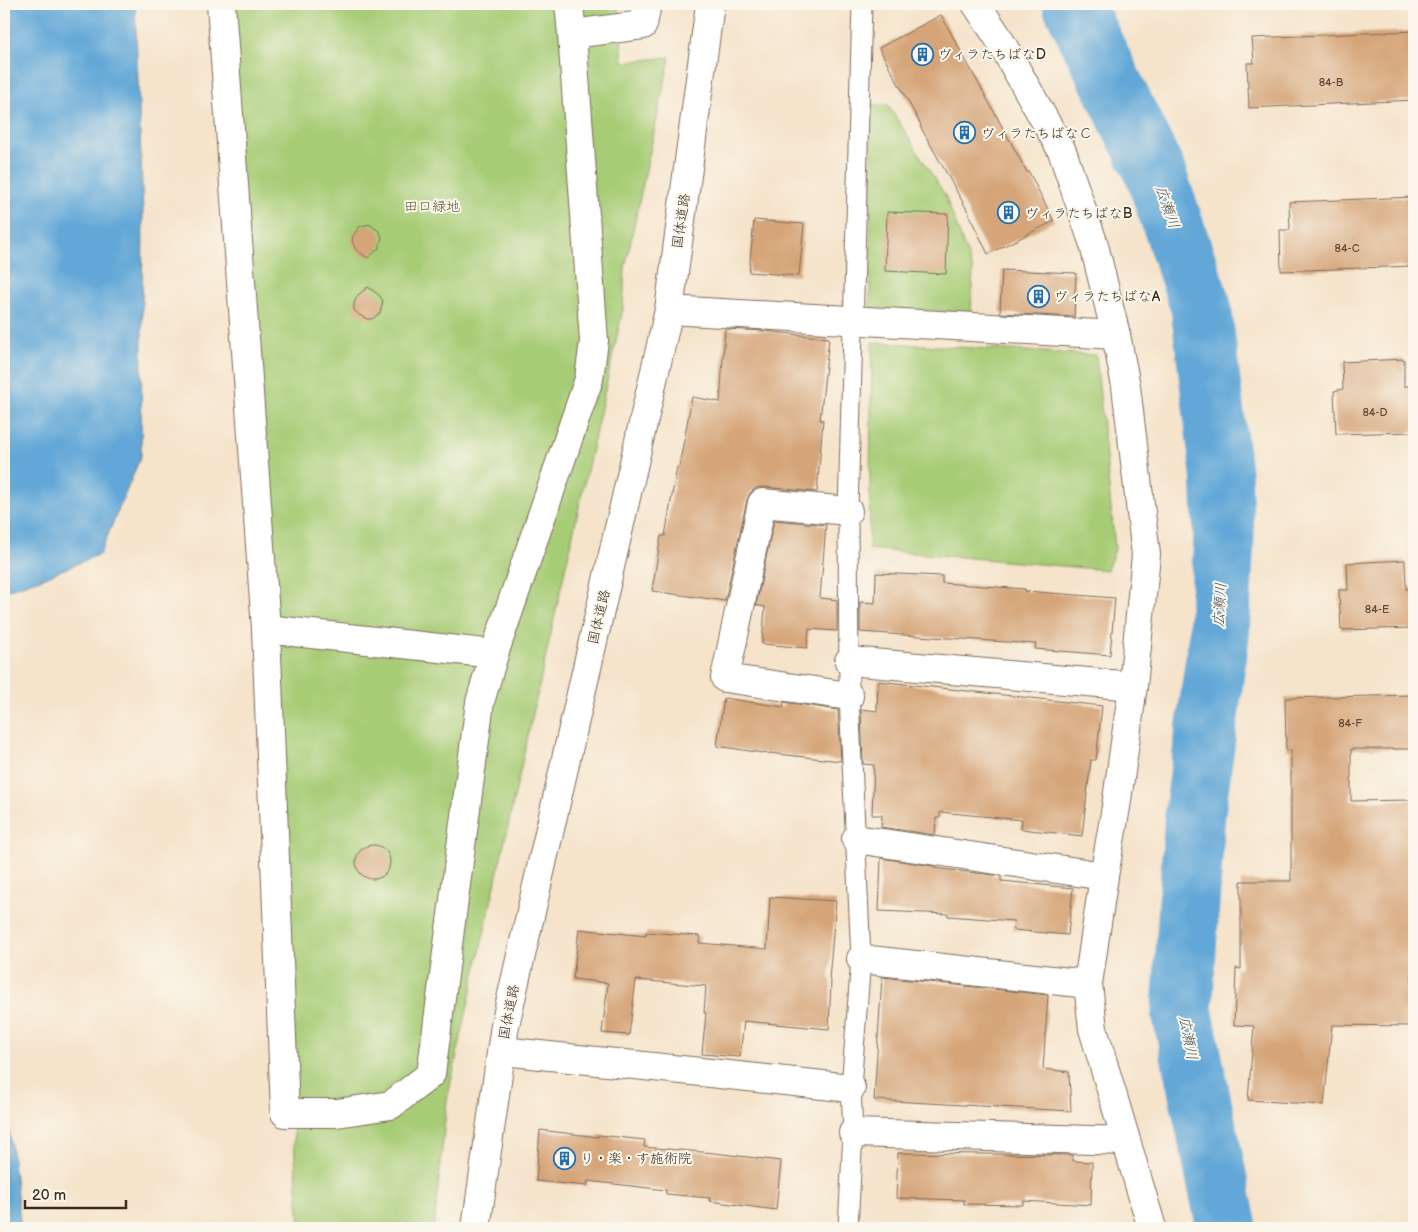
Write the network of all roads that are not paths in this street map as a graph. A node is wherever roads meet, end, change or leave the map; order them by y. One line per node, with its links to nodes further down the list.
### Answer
1 (221, 4): 12 (street)
2 (569, 4): 7 (street)
3 (647, 4): 7 (street)
4 (710, 4): 8 (street, 国体道路)
5 (862, 4): 9 (lane)
6 (976, 4): 10 (street)
7 (572, 34): 13 (street)
8 (669, 310): 9 (street); 21 (street, 国体道路)
9 (854, 320): 10 (street); 11 (lane)
10 (1116, 335): 15 (street)
11 (848, 511): 14 (lane); 16 (street)
12 (266, 629): 13 (street); 13 (street)
13 (494, 654)
14 (849, 661): 15 (street); 16 (lane)
15 (1133, 686): 18 (street)
16 (849, 696): 17 (lane)
17 (856, 839): 18 (street); 19 (lane)
18 (1104, 876): 20 (street)
19 (861, 959): 20 (street); 22 (lane)
20 (1088, 984): 24 (street)
21 (502, 1051): 22 (street); 25 (street, 国体道路)
22 (851, 1088): 23 (lane)
23 (853, 1133): 24 (street); 26 (lane)
24 (1125, 1141): 27 (street)
25 (476, 1228)
26 (848, 1228)
27 (1152, 1228)

